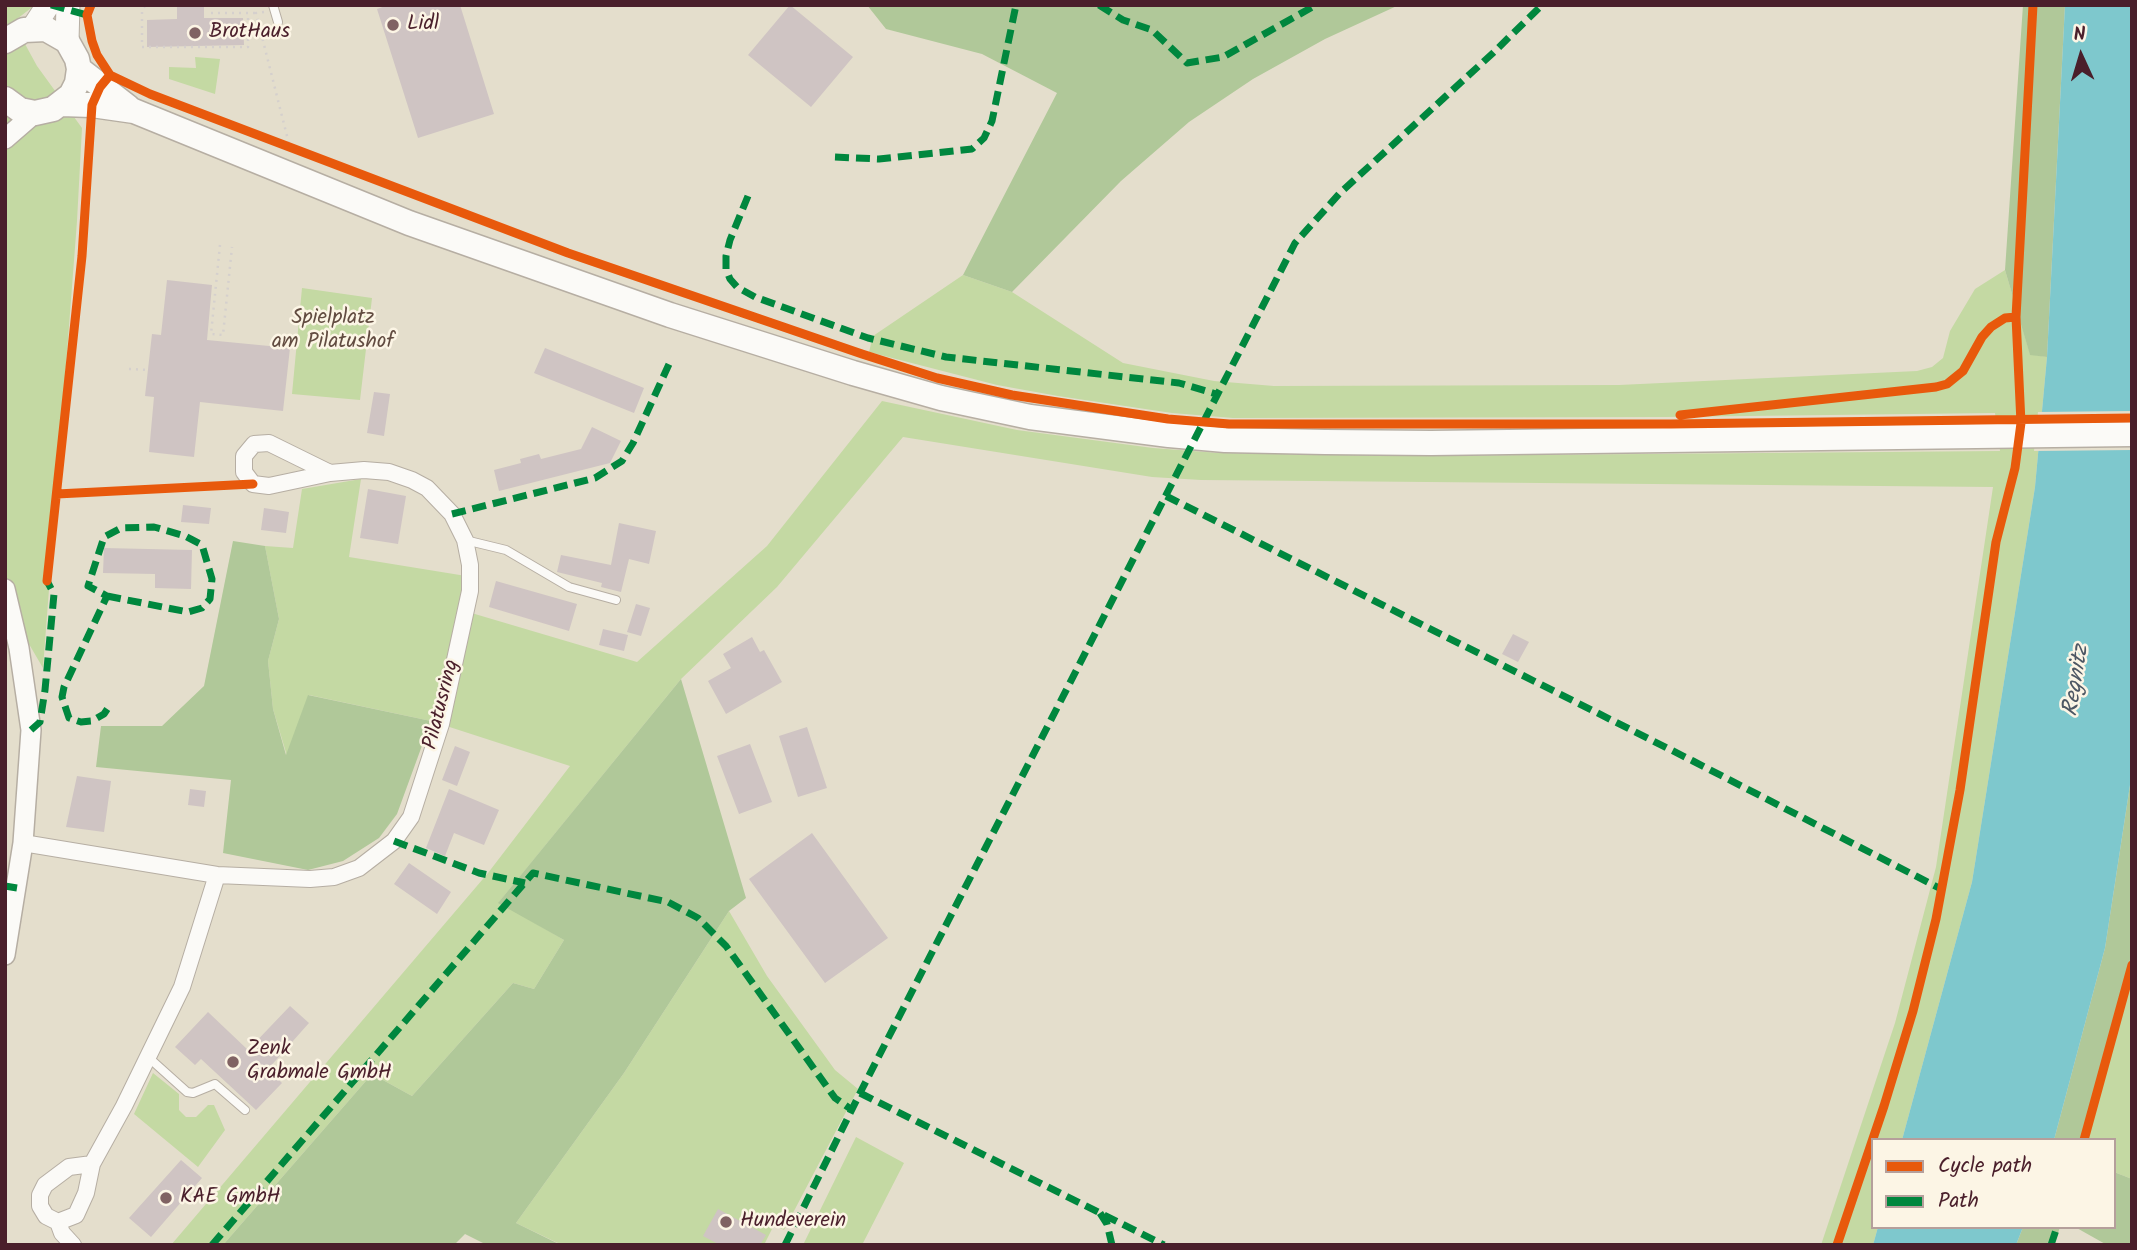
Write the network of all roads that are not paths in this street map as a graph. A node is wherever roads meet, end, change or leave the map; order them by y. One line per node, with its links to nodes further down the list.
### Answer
1 (48, 5): 5 (main road)
2 (68, 5): 7 (main road)
3 (273, 7): 4 (lane)
4 (278, 22)
5 (33, 28): 6 (main road); 7 (main road)
6 (6, 40)
7 (67, 41): 8 (main road)
8 (79, 69): 10 (main road); 11 (main road)
9 (5, 99): 12 (main road)
10 (61, 104): 11 (main road); 12 (main road)
11 (134, 111): 14 (main road)
12 (35, 113): 13 (street)
13 (5, 139)
14 (2132, 434)
15 (330, 473): 15 (street, Pilatusring); 16 (street, Pilatusring)
16 (465, 540): 18 (lane); 20 (street, Pilatusring)
17 (5, 589): 19 (street)
18 (616, 600)
19 (23, 843): 20 (street, Pilatusring); 21 (street)
20 (217, 875): 22 (street)
21 (5, 955)
22 (148, 1057): 23 (lane); 24 (street)
23 (245, 1110)
24 (92, 1164): 25 (street); 25 (street)
25 (58, 1222): 26 (street)
26 (73, 1245)

